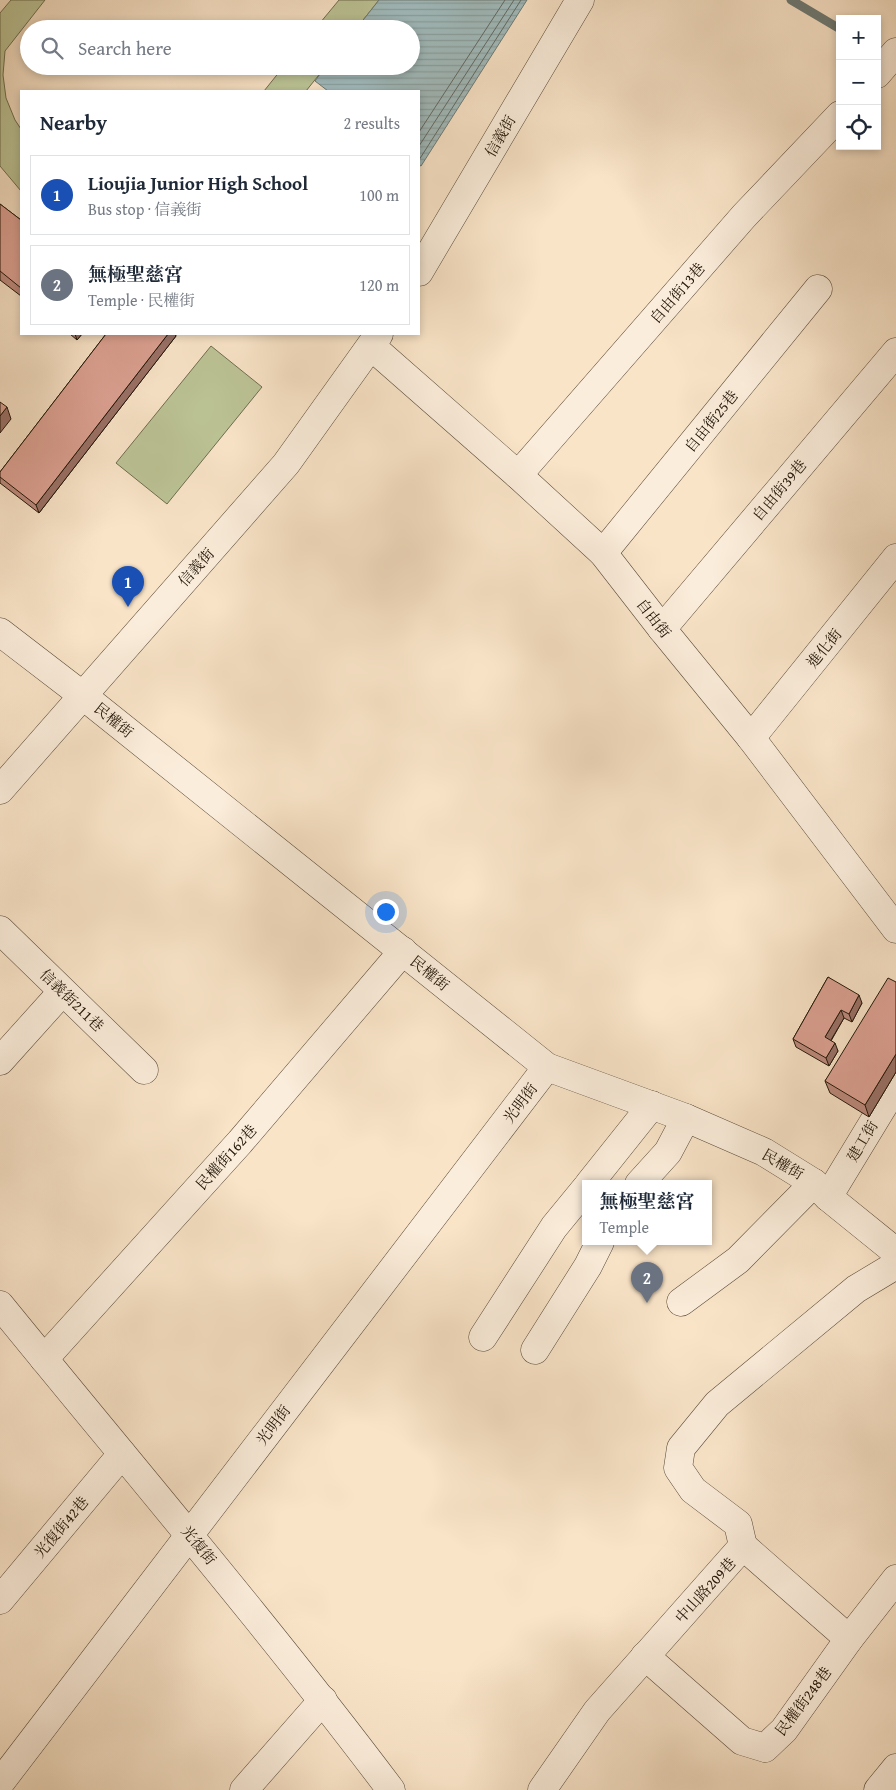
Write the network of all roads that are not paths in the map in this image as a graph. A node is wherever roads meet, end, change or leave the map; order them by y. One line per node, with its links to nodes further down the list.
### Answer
1 (580, 0): 3 (street, 信義街)
2 (836, 119): 7 (street, 自由街13巷)
3 (420, 270)
4 (818, 289): 8 (street, 自由街25巷)
5 (375, 340): 7 (street, 自由街); 12 (street, 信義街)
6 (896, 352): 10 (street, 自由街39巷)
7 (518, 475): 8 (street, 自由街)
8 (603, 553): 10 (street, 自由街)
9 (896, 558): 13 (street, 進化街)
10 (662, 629): 13 (street, 自由街)
11 (0, 632): 12 (street, 民權街)
12 (82, 695): 14 (street, 信義街); 17 (street, 民權街)
13 (751, 738): 15 (street, 自由街)
14 (0, 790)
15 (896, 929)
16 (0, 930): 18 (street, 信義街211巷)
17 (404, 951): 20 (street, 民權街); 36 (street, 民權街162巷)
18 (62, 992): 19 (street); 21 (street, 信義街211巷)
19 (0, 1061)
20 (547, 1067): 23 (street, 民權街); 38 (street, 光明街)
21 (144, 1070)
22 (896, 1085): 27 (street, 建工街)
23 (652, 1105): 24 (street, 民權街); 25 (street)
24 (686, 1118): 26 (street); 27 (street, 民權街)
25 (592, 1180)
26 (643, 1180)
27 (821, 1190): 30 (street, 民權街); 32 (street, 建工街)
28 (582, 1193): 34 (street)
29 (598, 1245): 35 (street)
30 (896, 1252)
31 (896, 1265): 39 (street, 中山路209巷)
32 (681, 1302)
33 (0, 1305): 36 (street, 光復街)
34 (483, 1337)
35 (535, 1350)
36 (44, 1359): 37 (street, 光復街)
37 (122, 1454): 38 (street, 光復街); 41 (street, 光復街42巷)
38 (190, 1534): 44 (street, 光復街); 46 (street, 光明街)
39 (744, 1546): 42 (street); 43 (street, 中山路209巷)
40 (896, 1579): 42 (street, 民權街248巷)
41 (0, 1600)
42 (849, 1639): 43 (street, 民權街248巷)
43 (645, 1656): 49 (street, 中山路209巷)
44 (323, 1700): 47 (street); 48 (street, 光復街)
45 (896, 1768): 50 (street)
46 (0, 1782)
47 (244, 1790)
48 (390, 1790)
49 (542, 1790)
50 (878, 1790)

